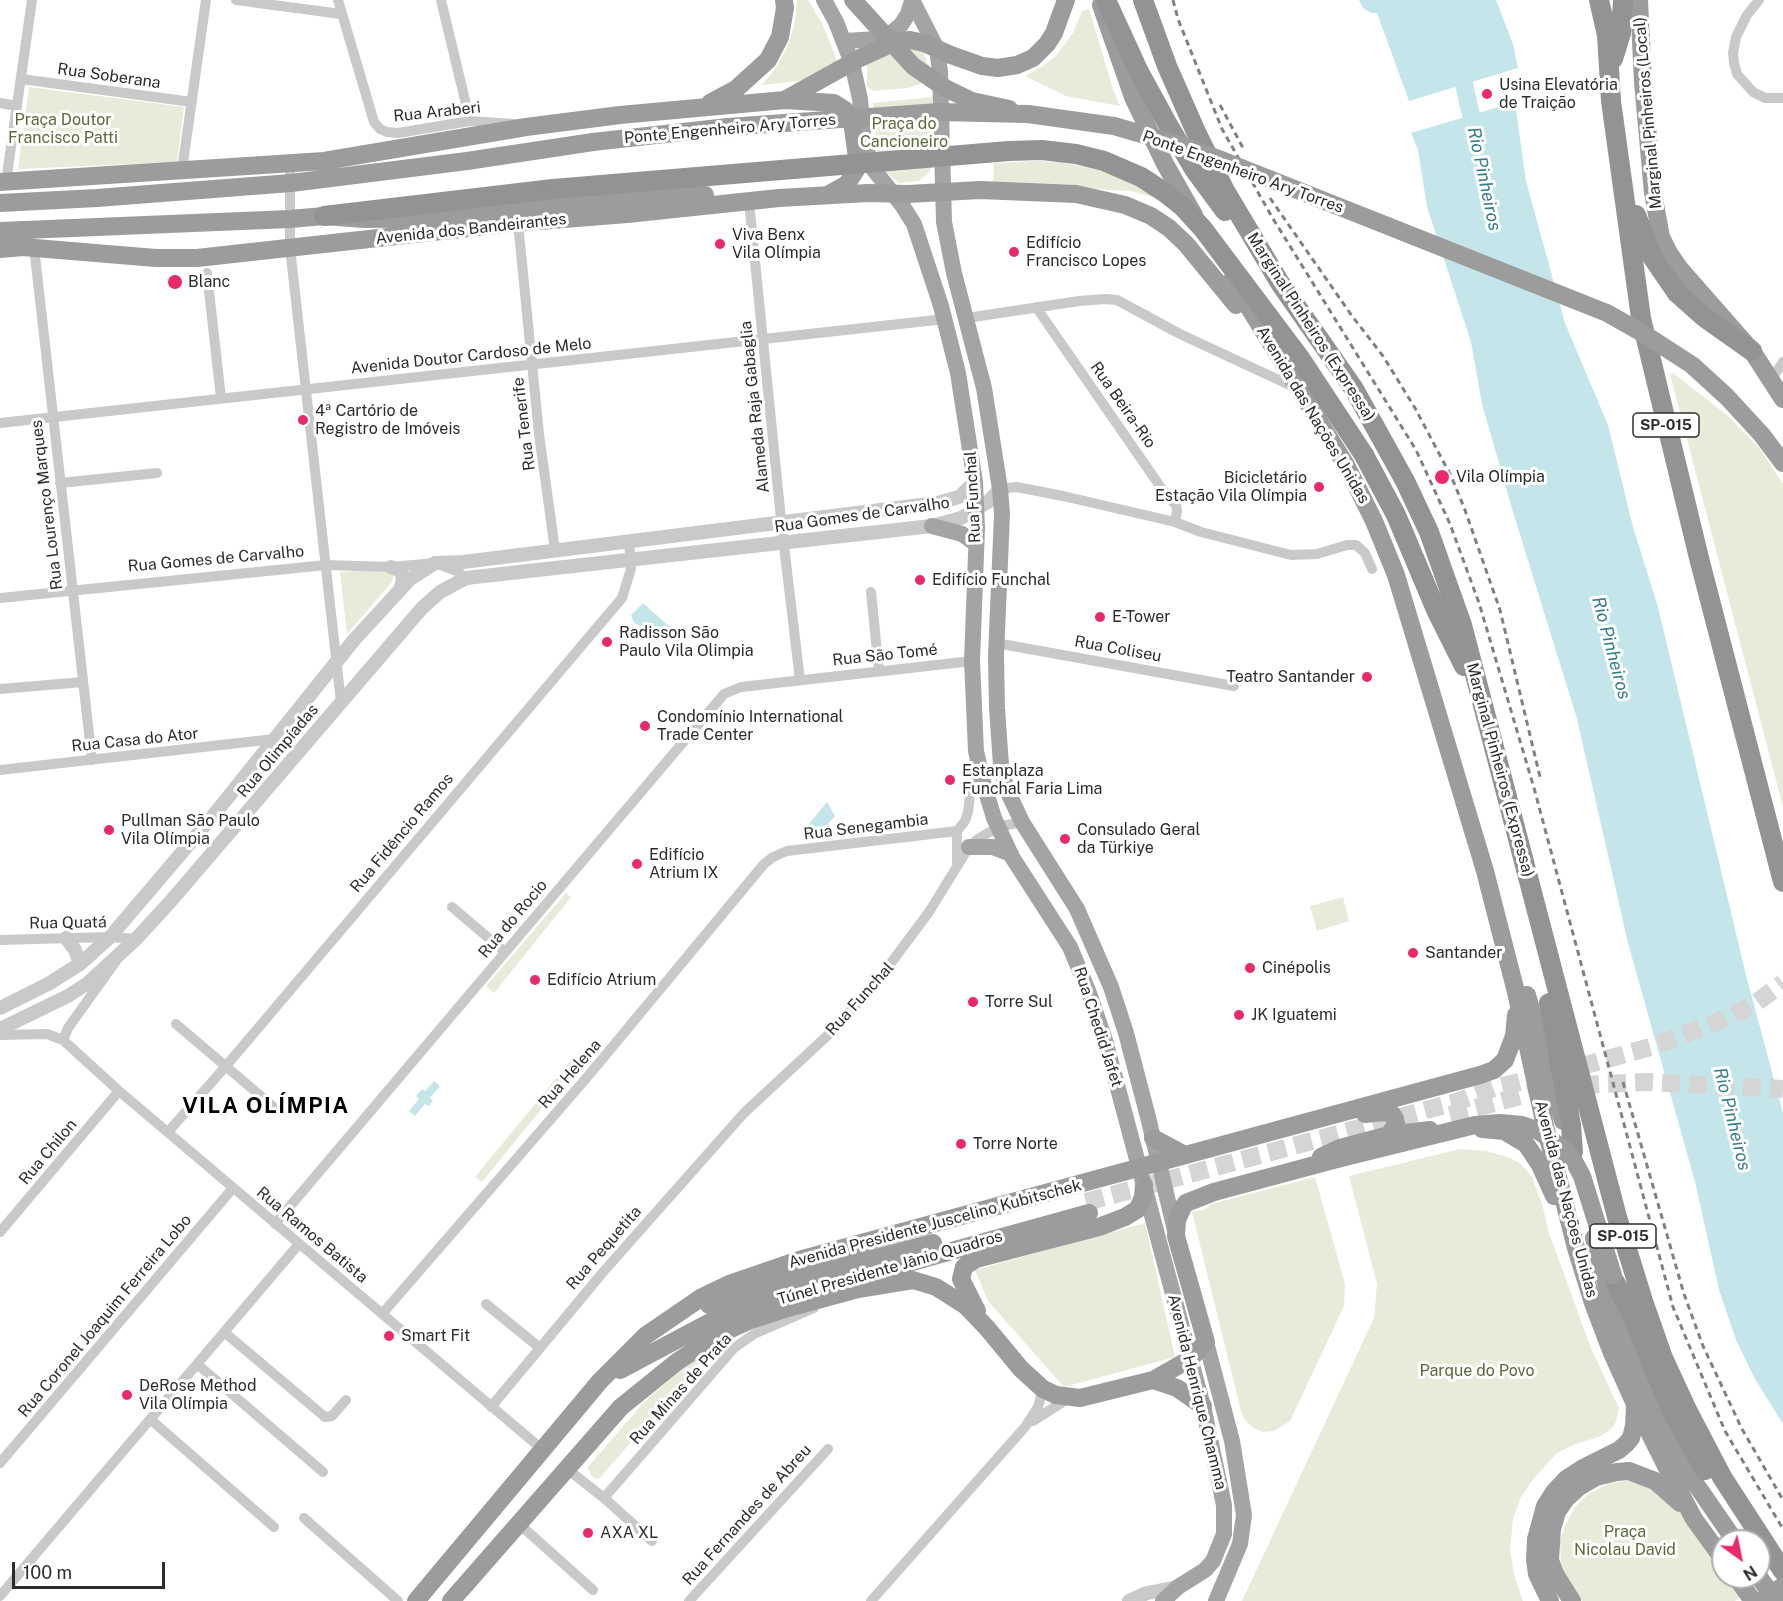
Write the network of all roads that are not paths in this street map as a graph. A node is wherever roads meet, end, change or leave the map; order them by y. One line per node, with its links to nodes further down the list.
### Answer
1 (32, 0): 23 (street)
2 (206, 0): 26 (street)
3 (236, 0): 18 (street)
4 (338, 0): 18 (street, Rua Araberi)
5 (441, 0): 31 (street)
6 (784, 0): 29 (highway)
7 (824, 0): 19 (main road, Rua Funchal)
8 (853, 0): 30 (highway, bridge)
9 (912, 0): 19 (main road); 20 (main road)
10 (1066, 0): 20 (highway)
11 (1100, 0): 58 (highway, Avenida das Nações Unidas)
12 (1106, 0): 50 (highway)
13 (1143, 0): 50 (highway, Marginal Pinheiros (Expressa) / SP-015)
14 (1599, 0): 22 (highway, SP-015)
15 (1623, 0): 22 (highway)
16 (1639, 0): 60 (highway, Marginal Pinheiros (Local))
17 (1759, 0): 24 (street)
18 (341, 14): 31 (street, Rua Araberi)
19 (845, 41): 21 (main road, Rua Funchal)
20 (937, 49): 21 (highway); 40 (main road, Rua Funchal)
21 (852, 63): 25 (highway); 41 (main road, Rua Funchal)
22 (1610, 70): 37 (highway, SP-015)
23 (21, 79): 26 (street, Rua Soberana); 28 (street)
24 (1783, 98)
25 (785, 100): 29 (highway); 42 (highway)
26 (192, 102): 36 (street)
27 (0, 103): 28 (street)
28 (17, 106): 38 (street)
29 (680, 110): 32 (highway)
30 (1028, 114): 33 (highway, Ponte Engenheiro Ary Torres, bridge); 70 (highway, Ponte Engenheiro Ary Torres, bridge)
31 (470, 121): 32 (street, Rua Araberi)
32 (526, 127): 34 (highway)
33 (572, 145): 34 (highway); 39 (highway)
34 (324, 161): 35 (highway)
35 (290, 164): 36 (highway); 39 (street)
36 (182, 170): 38 (highway)
37 (1623, 174): 60 (highway); 116 (highway, SP-015)
38 (3, 182)
39 (291, 183): 45 (highway); 47 (street)
40 (942, 191): 41 (highway, Avenida dos Bandeirantes); 56 (main road, Rua Funchal); 58 (highway, Avenida dos Bandeirantes)
41 (891, 192): 42 (highway, Avenida dos Bandeirantes); 57 (main road, Rua Funchal)
42 (824, 195): 43 (highway, Avenida dos Bandeirantes)
43 (779, 198): 44 (highway, Avenida dos Bandeirantes); 46 (highway)
44 (749, 202): 48 (highway, Avenida dos Bandeirantes); 59 (street, Alameda Raja Gabaglia)
45 (0, 203)
46 (324, 216): 47 (highway); 101 (highway, bridge)
47 (290, 219): 49 (highway); 52 (street)
48 (514, 223): 52 (highway, Avenida dos Bandeirantes); 62 (street, Rua Tenerife)
49 (0, 231)
50 (1251, 234): 101 (highway, Marginal Pinheiros (Expressa) / SP-015)
51 (34, 247): 52 (highway, Avenida dos Bandeirantes); 53 (highway, Avenida dos Bandeirantes); 68 (street, Rua Lourenço Marques)
52 (290, 248): 64 (street)
53 (0, 249)
54 (207, 273): 66 (street)
55 (1036, 307): 56 (street); 65 (street); 77 (street, Rua Beira-Rio)
56 (967, 318): 74 (main road, Rua Funchal)
57 (945, 319): 59 (street, Avenida Doutor Cardoso de Melo); 72 (main road, Rua Funchal)
58 (1266, 337): 65 (highway, Avenida das Nações Unidas)
59 (762, 340): 62 (street, Avenida Doutor Cardoso de Melo); 76 (street, Alameda Raja Gabaglia)
60 (1752, 351): 63 (highway, Marginal Pinheiros (Local))
61 (1783, 362): 63 (street)
62 (532, 365): 64 (street, Avenida Doutor Cardoso de Melo); 82 (street, Rua Tenerife)
63 (1771, 380): 67 (highway, Marginal Pinheiros (Local))
64 (306, 389): 66 (street, Avenida Doutor Cardoso de Melo); 85 (street)
65 (1302, 391): 119 (highway, Avenida das Nações Unidas)
66 (221, 398): 68 (street, Avenida Doutor Cardoso de Melo)
67 (1783, 399)
68 (52, 418): 69 (street, Avenida Doutor Cardoso de Melo); 73 (street, Rua Lourenço Marques)
69 (0, 423)
70 (1783, 463)
71 (157, 473): 73 (street)
72 (975, 482): 75 (main road, Rua Funchal); 76 (street, Rua Gomes de Carvalho)
73 (60, 483): 90 (street, Rua Lourenço Marques)
74 (1000, 489): 75 (street, Rua Gomes de Carvalho); 77 (street); 93 (main road, Rua Funchal)
75 (976, 509): 78 (street, Rua Gomes de Carvalho); 81 (main road, Rua Funchal)
76 (782, 521): 79 (street, Rua Gomes de Carvalho); 80 (street, Alameda Raja Gabaglia)
77 (1175, 522): 87 (street)
78 (932, 526): 80 (street, Rua Gomes de Carvalho); 81 (main road)
79 (629, 541): 82 (street, Rua Gomes de Carvalho); 83 (street, Rua Fidêncio Ramos)
80 (785, 543): 83 (street, Rua Gomes de Carvalho); 97 (street, Alameda Raja Gabaglia)
81 (976, 544): 95 (main road, Rua Funchal)
82 (555, 550): 84 (street, Rua Gomes de Carvalho)
83 (631, 559): 88 (street, Rua Gomes de Carvalho); 136 (street, Rua Fidêncio Ramos)
84 (435, 562): 86 (street, Rua Gomes de Carvalho); 88 (street); 89 (street, Rua Olimpíadas)
85 (326, 565): 86 (street, Rua Gomes de Carvalho); 90 (street, Rua Gomes de Carvalho); 94 (street)
86 (391, 567): 89 (street)
87 (1372, 569)
88 (466, 578): 102 (street, Rua Olimpíadas)
89 (401, 587): 94 (street, Rua Olimpíadas)
90 (73, 590): 92 (street, Rua Gomes de Carvalho); 98 (street, Rua Lourenço Marques)
91 (871, 592): 96 (street)
92 (0, 598)
93 (996, 643): 99 (street, Rua Coliseu); 103 (main road, Rua Funchal)
94 (337, 660): 102 (street); 104 (street, Rua Olimpíadas)
95 (972, 661): 96 (street, Rua São Tomé); 103 (main road); 105 (main road, Rua Funchal)
96 (879, 671): 97 (street, Rua São Tomé)
97 (800, 680): 126 (street, Rua do Rocio)
98 (82, 682): 100 (street); 106 (street, Rua Lourenço Marques)
99 (1234, 686)
100 (0, 689)
101 (1480, 695): 118 (highway, Marginal Pinheiros (Expressa) / SP-015)
102 (341, 702): 123 (street, Rua Olimpíadas)
103 (997, 708): 107 (main road, Rua Funchal)
104 (274, 739): 106 (street, Rua Casa do Ator); 121 (street, Rua Olimpíadas)
105 (976, 751): 110 (main road, Rua Chedid Jafet); 111 (street, Rua Funchal)
106 (92, 760): 108 (street, Rua Casa do Ator)
107 (1001, 765): 109 (main road, Rua Chedid Jafet)
108 (0, 770)
109 (1022, 822): 110 (street, Rua Funchal); 143 (main road, Rua Chedid Jafet)
110 (998, 827): 112 (street, Rua Funchal); 114 (main road, Rua Chedid Jafet)
111 (957, 831): 113 (street, Rua Senegambia); 115 (street, Rua Funchal)
112 (969, 847): 114 (main road); 115 (street, Rua Funchal)
113 (779, 853): 159 (street, Rua Helena)
114 (1011, 854): 148 (main road, Rua Chedid Jafet)
115 (956, 868): 139 (street, Rua Funchal)
116 (1783, 882)
117 (452, 907): 126 (street)
118 (1537, 914): 144 (highway); 191 (highway, Marginal Pinheiros (Expressa) / SP-015)
119 (1498, 920): 128 (highway, Avenida das Nações Unidas); 144 (highway, Avenida das Nações Unidas)
120 (0, 933): 124 (street)
121 (110, 937): 122 (street, Rua Quatá); 123 (street, Rua Quatá); 127 (street, Rua Olimpíadas)
122 (66, 938): 124 (street, Rua Quatá); 127 (street)
123 (136, 939): 125 (street, Rua Olimpíadas)
124 (0, 940)
125 (122, 952): 130 (street, Rua Ramos Batista); 132 (street, Rua Olimpíadas)
126 (505, 952): 151 (street, Rua do Rocio)
127 (80, 964): 129 (street, Rua Olimpíadas)
128 (1516, 992): 140 (highway, Avenida Presidente Juscelino Kubitschek); 155 (highway, Avenida das Nações Unidas)
129 (0, 1008)
130 (75, 1018): 133 (street, Rua Ramos Batista); 135 (street, Rua Ramos Batista)
131 (176, 1024): 136 (street)
132 (0, 1029)
133 (47, 1034): 134 (street, Rua Ramos Batista); 135 (street, Rua Ramos Batista)
134 (0, 1035)
135 (63, 1040): 137 (street, Rua Ramos Batista)
136 (226, 1066): 138 (street); 141 (street, Rua Fidêncio Ramos)
137 (119, 1091): 141 (street, Rua Ramos Batista); 152 (street, Rua Chilon)
138 (276, 1109)
139 (744, 1113): 165 (street, Rua Pequetita)
140 (1331, 1116): 142 (highway); 145 (highway, Avenida Presidente Juscelino Kubitschek)
141 (168, 1132): 150 (street, Rua Ramos Batista)
142 (1389, 1135): 147 (highway); 155 (highway)
143 (1153, 1138): 145 (highway); 146 (main road, Rua Chedid Jafet)
144 (1573, 1152): 173 (highway, Avenida das Nações Unidas)
145 (1185, 1155): 146 (highway, Avenida Presidente Juscelino Kubitschek)
146 (1159, 1162): 148 (highway, Avenida Presidente Juscelino Kubitschek); 149 (main road, Rua Chedid Jafet)
147 (1313, 1165): 153 (highway); 156 (highway, Avenida das Nações Unidas, bridge)
148 (1142, 1178): 160 (highway); 163 (highway, Avenida Presidente Juscelino Kubitschek); 166 (main road, Avenida Henrique Chamma)
149 (1164, 1185): 153 (main road, Avenida Henrique Chamma)
150 (233, 1188): 151 (street, Rua Ramos Batista); 181 (street, Rua Coronel Joaquim Ferreira Lobo)
151 (275, 1224): 154 (street, Rua Ramos Batista)
152 (0, 1232)
153 (1176, 1236): 164 (highway, Avenida Henrique Chamma)
154 (299, 1244): 159 (street, Rua Ramos Batista); 162 (street)
155 (1576, 1248): 173 (highway, Avenida das Nações Unidas)
156 (1615, 1279): 173 (highway, Avenida das Nações Unidas); 190 (highway)
157 (858, 1289): 160 (highway); 176 (highway); 184 (street, Rua Minas de Prata)
158 (486, 1304): 165 (street)
159 (382, 1314): 175 (street, Rua Ramos Batista)
160 (987, 1328): 170 (highway)
161 (692, 1330): 163 (highway, Túnel Presidente Jânio Quadros); 169 (highway, Túnel Presidente Jânio Quadros); 176 (highway, Túnel Presidente Jânio Quadros)
162 (224, 1332): 167 (street); 172 (street)
163 (645, 1336): 169 (highway, Avenida Presidente Juscelino Kubitschek)
164 (1206, 1342): 166 (highway); 208 (main road, Avenida Henrique Chamma)
165 (540, 1348): 175 (street, Rua Pequetita)
166 (1190, 1359): 168 (highway); 174 (main road, Avenida Henrique Chamma)
167 (197, 1364): 177 (street); 183 (street)
168 (1153, 1380): 171 (highway); 174 (highway)
169 (600, 1381): 180 (highway, Avenida Presidente Juscelino Kubitschek)
170 (1043, 1389): 171 (highway); 178 (street)
171 (1069, 1398): 178 (street)
172 (346, 1400)
173 (1643, 1405): 186 (highway, Avenida das Nações Unidas); 189 (highway, Avenida das Nações Unidas); 192 (highway)
174 (1203, 1406): 198 (main road, Avenida Henrique Chamma)
175 (491, 1407): 180 (street, Rua Ramos Batista)
176 (621, 1407): 182 (highway)
177 (150, 1419): 188 (street); 200 (street)
178 (1025, 1427): 205 (street)
179 (828, 1449): 204 (street, Rua Fernandes de Abreu)
180 (543, 1450): 202 (highway, Avenida Presidente Juscelino Kubitschek)
181 (0, 1463)
182 (566, 1468): 184 (street); 187 (highway)
183 (323, 1472)
184 (604, 1498): 193 (street)
185 (304, 1518): 201 (street)
186 (1694, 1519): 194 (highway, Avenida das Nações Unidas); 211 (highway)
187 (518, 1523): 199 (street); 203 (highway)
188 (274, 1527)
189 (1727, 1529)
190 (1749, 1529)
191 (1755, 1529)
192 (1536, 1539): 209 (highway); 210 (highway)
193 (652, 1541)
194 (1711, 1542)
195 (1771, 1553): 196 (highway, Marginal Pinheiros (Expressa) / SP-015)
196 (1783, 1571)
197 (1783, 1586): 212 (highway, bridge)
198 (1178, 1587): 206 (street); 207 (main road, Avenida Henrique Chamma)
199 (594, 1590)
200 (0, 1596)
201 (398, 1601)
202 (416, 1601)
203 (451, 1601)
204 (689, 1601)
205 (871, 1601)
206 (1129, 1601)
207 (1163, 1601)
208 (1216, 1601)
209 (1550, 1601)
210 (1560, 1601)
211 (1572, 1601)
212 (1761, 1601)

